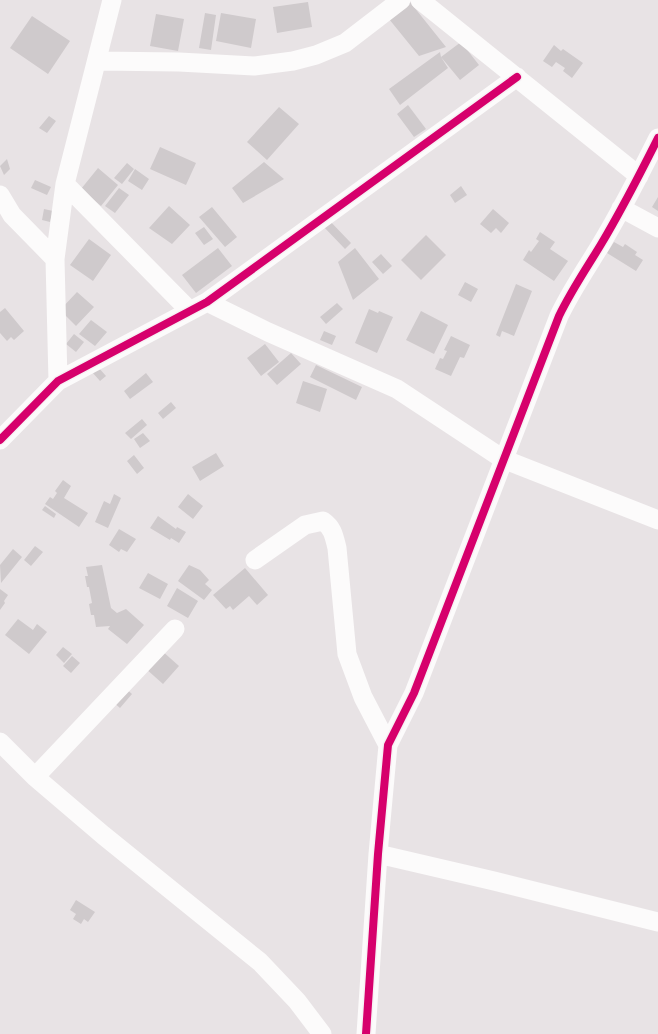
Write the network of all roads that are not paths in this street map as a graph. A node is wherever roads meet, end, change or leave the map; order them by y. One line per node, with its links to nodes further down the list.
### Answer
1 (112, 0): 4 (street)
2 (401, 0): 4 (street)
3 (420, 0): 5 (street)
4 (97, 61): 8 (street)
5 (517, 77): 7 (street); 13 (street)
6 (658, 138): 7 (street)
7 (639, 176): 10 (street)
8 (65, 184): 12 (street); 14 (street)
9 (0, 196): 12 (street)
10 (621, 208): 11 (street); 17 (street)
11 (658, 228)
12 (55, 259): 15 (street)
13 (207, 302): 14 (street); 17 (street)
14 (190, 311): 15 (street)
15 (58, 381): 16 (street)
16 (0, 440)
17 (503, 459): 18 (street); 22 (street)
18 (658, 520)
19 (255, 560): 22 (street)
20 (175, 629): 23 (street)
21 (0, 742): 23 (street)
22 (388, 745): 24 (street)
23 (35, 777): 26 (street)
24 (378, 854): 25 (street); 27 (street)
25 (658, 922)
26 (322, 1034)
27 (366, 1034)

